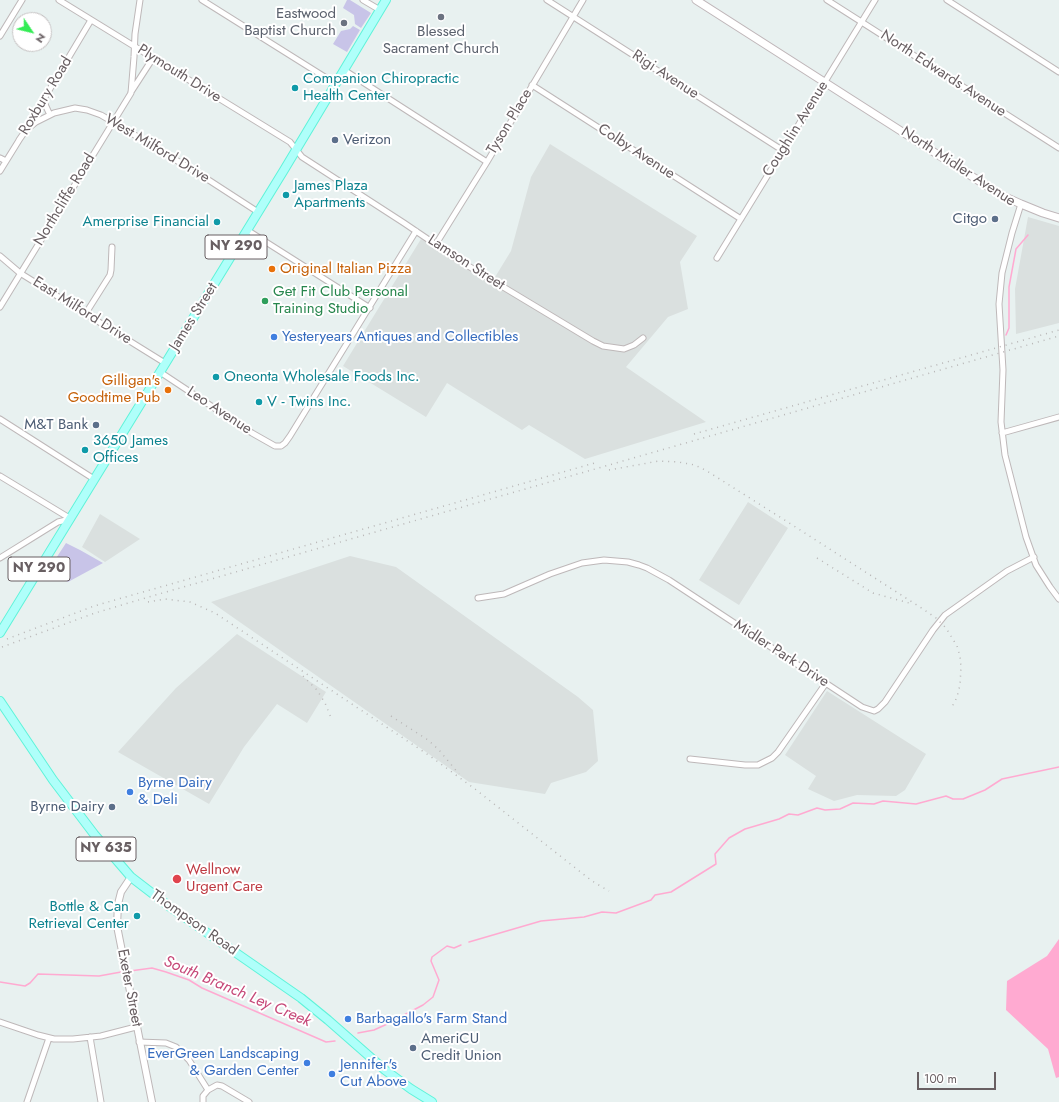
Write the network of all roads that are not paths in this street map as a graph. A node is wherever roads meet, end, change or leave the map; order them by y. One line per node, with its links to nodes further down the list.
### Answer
1 (22, 0): 17 (street)
2 (59, 0): 15 (street, Plymouth Drive)
3 (140, 0): 18 (street, Northcliffe Road)
4 (202, 0): 23 (street)
5 (363, 0): 13 (street)
6 (386, 0): 13 (main road, James Street / NY 290)
7 (547, 0): 14 (street, Rigi Avenue)
8 (583, 0): 14 (street, Tyson Place)
9 (696, 0): 22 (main road, North Midler Avenue)
10 (827, 0): 16 (street, North Edwards Avenue)
11 (875, 0): 16 (street, Coughlin Avenue)
12 (947, 0): 21 (street)
13 (380, 10): 20 (main road, James Street / NY 290)
14 (573, 16): 24 (street, Tyson Place); 32 (street, Rigi Avenue)
15 (91, 20): 18 (street, Plymouth Drive); 26 (street, Roxbury Road)
16 (861, 22): 22 (street, Coughlin Avenue); 30 (street, North Edwards Avenue)
17 (0, 36)
18 (134, 46): 19 (street, Plymouth Drive); 25 (street, Northcliffe Road)
19 (153, 58): 25 (street, Northcliffe Road); 31 (street, Plymouth Drive)
20 (344, 70): 23 (main road, James Street / NY 290); 35 (street)
21 (1059, 72)
22 (825, 82): 32 (street, Coughlin Avenue); 37 (main road, North Midler Avenue)
23 (336, 84): 31 (main road, James Street / NY 290)
24 (532, 85): 35 (street, Tyson Place); 40 (street, Colby Avenue)
25 (131, 93): 28 (street, Northcliffe Road)
26 (43, 100): 27 (street); 29 (street, Roxbury Road)
27 (50, 115): 28 (street, West Milford Drive); 29 (street, West Milford Drive)
28 (113, 122): 38 (street, West Milford Drive); 47 (street, Northcliffe Road)
29 (19, 140): 34 (street, Roxbury Road)
30 (1059, 148)
31 (296, 150): 38 (main road, James Street / NY 290); 42 (street, Lamson Street)
32 (782, 150): 40 (street, Coughlin Avenue)
33 (0, 158): 34 (street)
34 (6, 161): 36 (street, Roxbury Road)
35 (486, 162): 43 (street, Tyson Place)
36 (0, 171)
37 (1021, 204): 39 (main road); 56 (street, North Midler Avenue)
38 (258, 212): 41 (main road, James Street / NY 290)
39 (1059, 218)
40 (741, 219): 46 (street, Coughlin Avenue)
41 (247, 230): 49 (street); 52 (main road, James Street / NY 290)
42 (416, 231): 43 (street, Lamson Street); 49 (street)
43 (436, 244): 51 (street, Lamson Street)
44 (112, 247): 50 (street)
45 (0, 256): 47 (street, East Milford Drive)
46 (718, 258)
47 (20, 273): 48 (street, Northcliffe Road); 50 (street, East Milford Drive)
48 (0, 307)
49 (370, 308): 53 (street, Leo Avenue)
50 (86, 313): 52 (street, East Milford Drive)
51 (643, 338)
52 (165, 363): 53 (main road, James Street / NY 290)
53 (160, 372): 58 (main road, James Street / NY 290)
54 (1059, 417): 56 (street)
55 (0, 419): 58 (street)
56 (1002, 433): 60 (street, North Midler Avenue)
57 (0, 476): 59 (street)
58 (94, 479): 59 (main road, James Street / NY 290)
59 (71, 519): 61 (street); 64 (main road, James Street / NY 290)
60 (1034, 557): 63 (street, North Midler Avenue); 65 (street, Midler Park Drive)
61 (0, 558)
62 (478, 598): 65 (street, Midler Park Drive)
63 (1059, 599)
64 (0, 633)
65 (826, 683): 67 (street)
66 (0, 701): 68 (main road, Thompson Road / NY 635)
67 (690, 759)
68 (131, 877): 70 (street, Exeter Street); 80 (main road, Thompson Road / NY 635)
69 (0, 1022): 72 (street)
70 (136, 1027): 71 (street); 73 (street, Exeter Street)
71 (90, 1037): 72 (street); 76 (street)
72 (48, 1038): 75 (street)
73 (139, 1042): 74 (street); 77 (street, Exeter Street)
74 (208, 1090): 78 (street); 79 (street)
75 (27, 1102)
76 (101, 1102)
77 (152, 1102)
78 (203, 1102)
79 (249, 1102)
80 (432, 1102)

